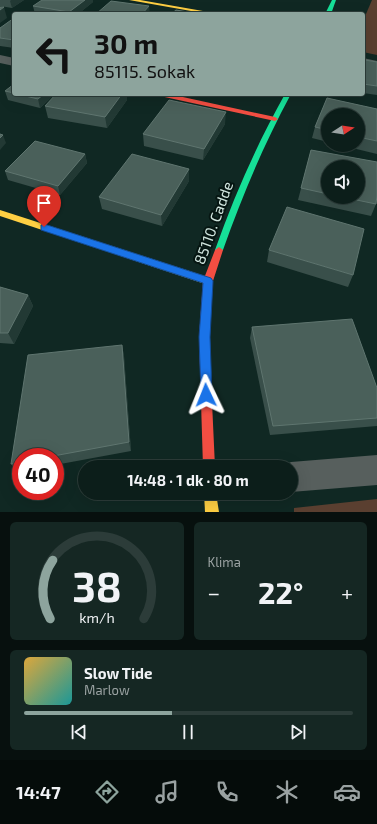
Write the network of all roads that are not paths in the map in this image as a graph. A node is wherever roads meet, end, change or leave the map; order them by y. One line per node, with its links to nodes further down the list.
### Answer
1 (131, 0): 3 (street)
2 (334, 0): 5 (street)
3 (149, 1): 4 (street)
4 (206, 12)
5 (329, 12)
6 (0, 59): 7 (street)
7 (12, 62)
8 (365, 62): 9 (street)
9 (377, 65)
10 (169, 96): 12 (street)
11 (287, 96): 12 (street, 85110. Cadde)
12 (275, 119): 14 (street, 85110. Cadde)
13 (0, 213): 14 (street)
14 (208, 281): 15 (street, 85110. Cadde)
15 (209, 460)
16 (377, 470): 17 (street)
17 (298, 476)
18 (211, 500): 19 (street)
19 (212, 512)

